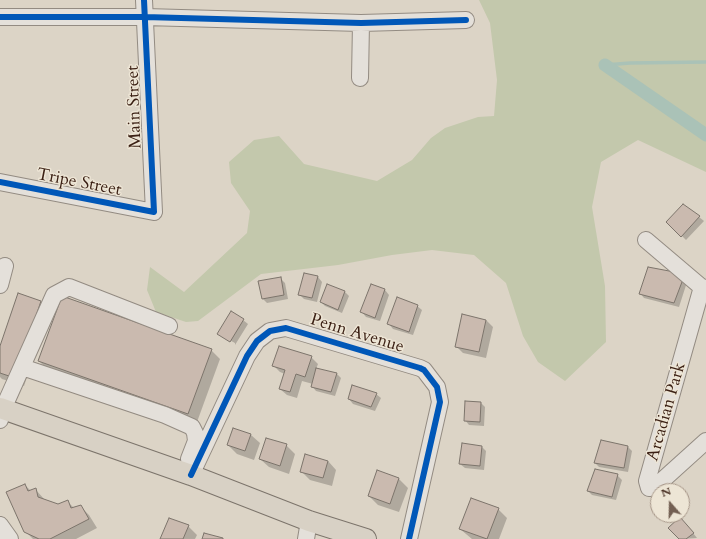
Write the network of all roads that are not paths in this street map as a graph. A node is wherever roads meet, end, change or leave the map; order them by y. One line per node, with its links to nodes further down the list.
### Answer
1 (144, 0): 3 (street, Main Street)
2 (0, 17): 3 (street)
3 (145, 17): 5 (street); 8 (street, Main Street)
4 (466, 20): 5 (street)
5 (361, 22): 6 (street)
6 (360, 78)
7 (0, 182): 8 (street, Tripe Street)
8 (154, 212)
9 (646, 240): 12 (street)
10 (5, 266): 11 (street)
11 (0, 285)
12 (704, 289): 16 (street, Arcadian Park)
13 (169, 326): 14 (street)
14 (22, 367): 15 (street); 17 (street)
15 (1, 413): 17 (main road)
16 (706, 441)
17 (187, 474): 19 (main road); 22 (street, Penn Avenue)
18 (0, 525): 20 (street)
19 (307, 530): 21 (main road)
20 (10, 539)
21 (366, 539)
22 (409, 539)

